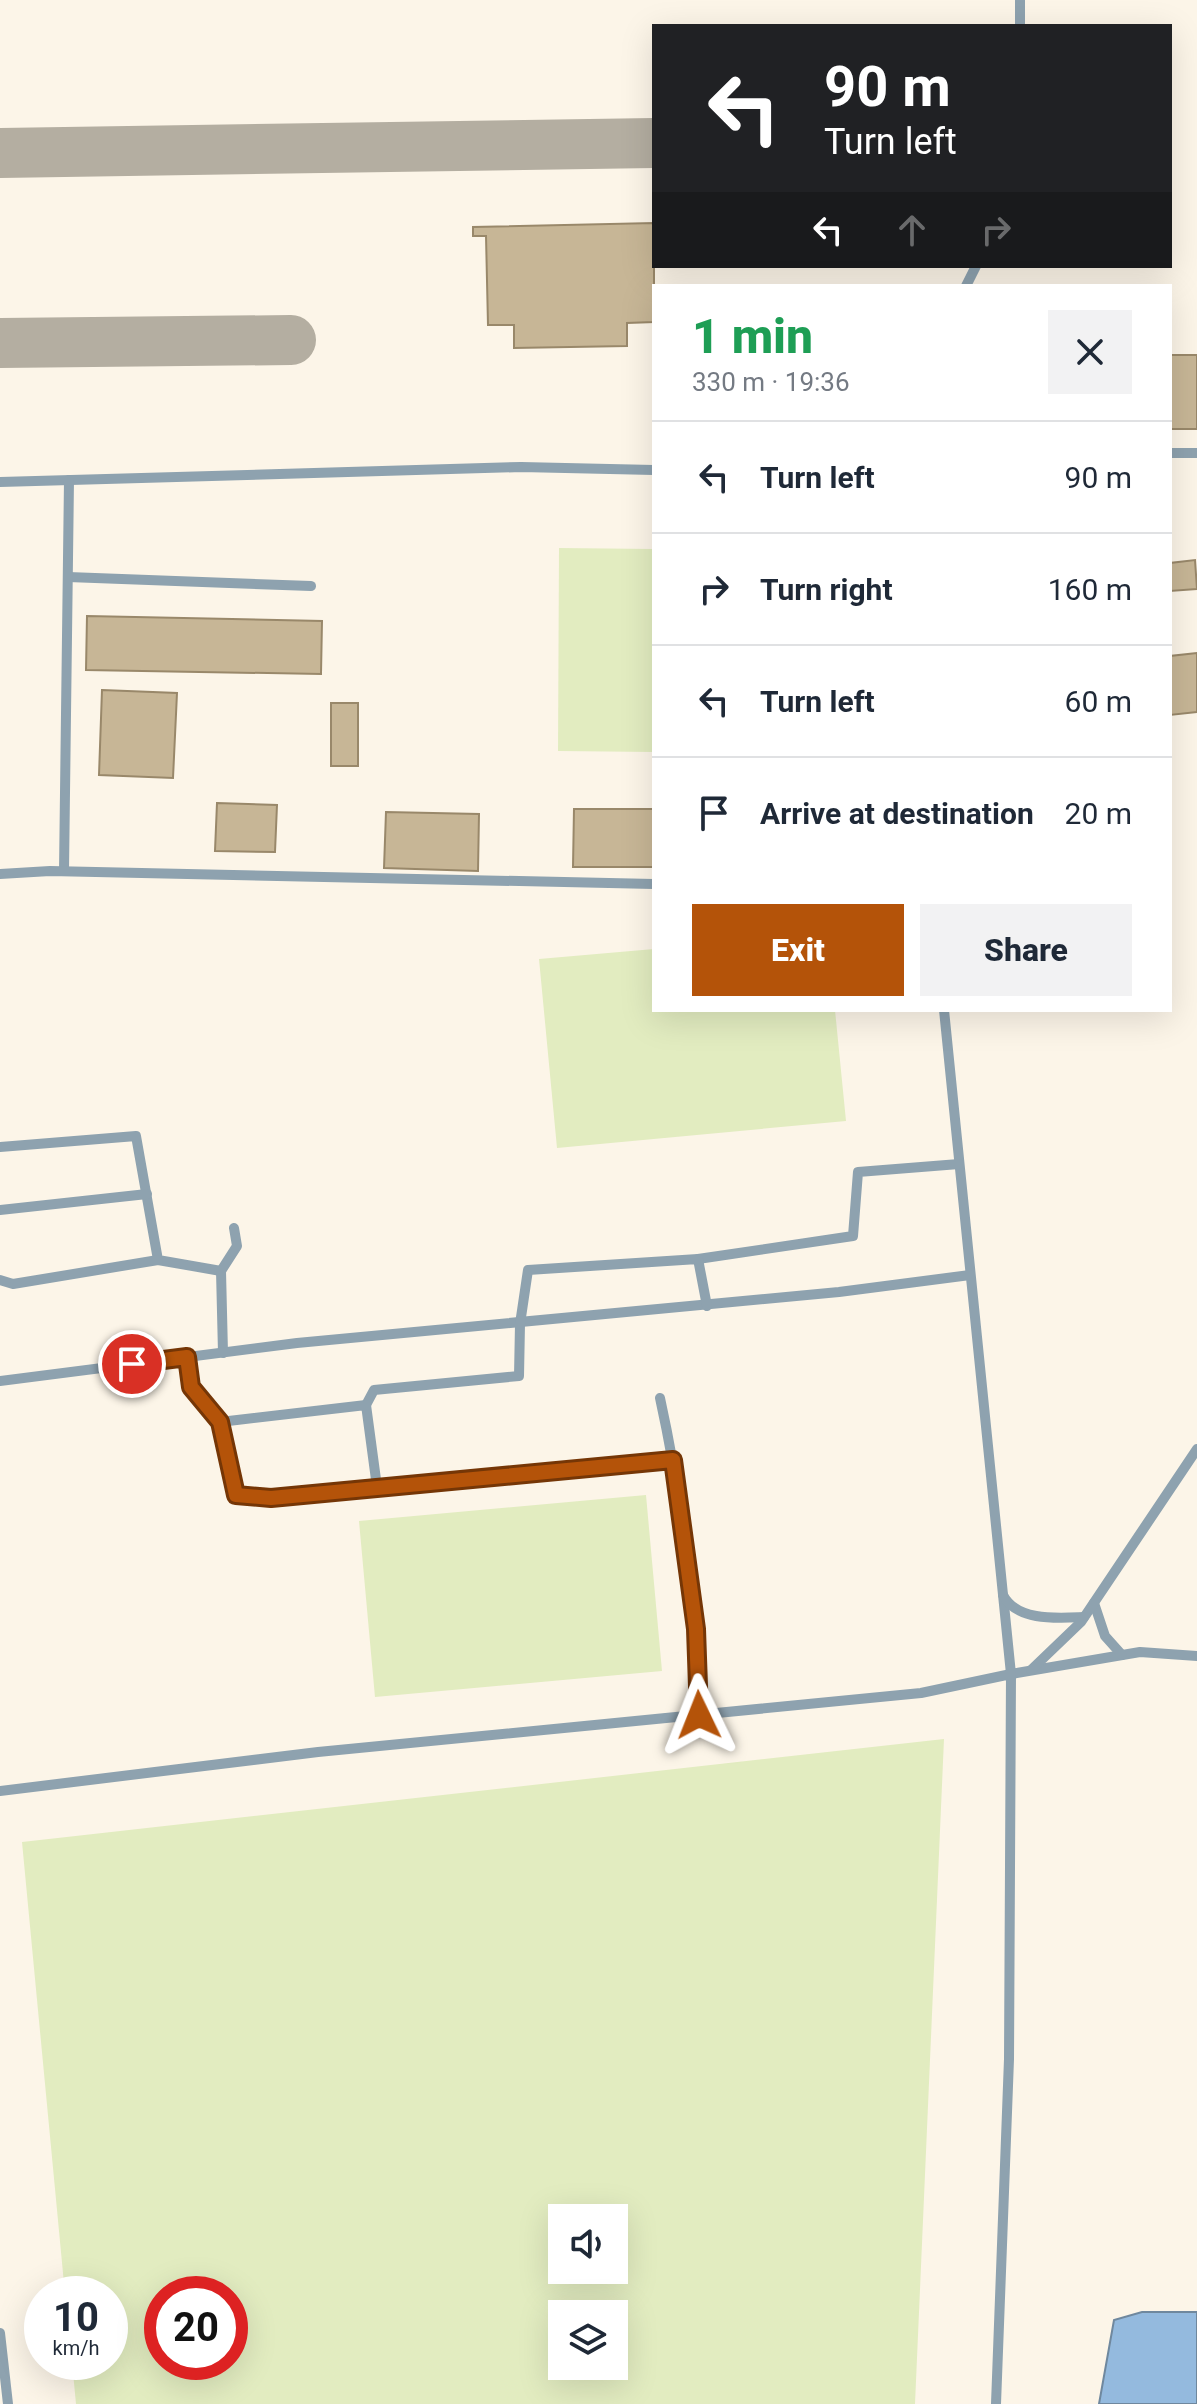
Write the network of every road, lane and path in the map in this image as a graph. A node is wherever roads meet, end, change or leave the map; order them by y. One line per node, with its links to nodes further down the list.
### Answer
1 (1020, 0): 2 (lane)
2 (1020, 24)
3 (1172, 453): 4 (lane)
4 (1197, 453)
5 (652, 470): 6 (lane)
6 (69, 480): 7 (lane); 8 (lane)
7 (0, 482)
8 (68, 577): 9 (lane); 10 (lane)
9 (311, 586)
10 (64, 871): 11 (lane); 12 (lane)
11 (0, 874)
12 (652, 884)
13 (944, 1012): 15 (lane)
14 (0, 1147): 16 (lane)
15 (959, 1164): 19 (lane); 22 (lane)
16 (147, 1194): 17 (lane); 20 (lane)
17 (0, 1210)
18 (234, 1228): 21 (lane)
19 (698, 1259): 24 (lane); 25 (lane)
20 (158, 1260): 21 (lane); 23 (lane)
21 (221, 1271): 26 (lane)
22 (970, 1275): 24 (lane); 35 (lane)
23 (0, 1280)
24 (707, 1306): 25 (lane)
25 (520, 1324): 26 (lane); 30 (lane)
26 (223, 1353): 27 (lane)
27 (187, 1357): 28 (lane); 31 (lane)
28 (0, 1381)
29 (660, 1398): 33 (lane)
30 (366, 1405): 31 (lane); 34 (lane)
31 (220, 1422): 34 (lane)
32 (1197, 1449): 36 (lane)
33 (673, 1460): 34 (lane); 42 (lane)
34 (377, 1487)
35 (1002, 1595): 37 (lane); 41 (lane)
36 (1094, 1603): 37 (lane); 38 (lane)
37 (1084, 1617): 40 (lane)
38 (1122, 1655): 39 (lane); 40 (lane)
39 (1197, 1656)
40 (1029, 1671): 41 (lane)
41 (1011, 1674): 42 (lane); 46 (lane)
42 (699, 1715): 43 (lane)
43 (0, 1791)
44 (0, 2333): 45 (lane)
45 (8, 2404)
46 (996, 2404)

